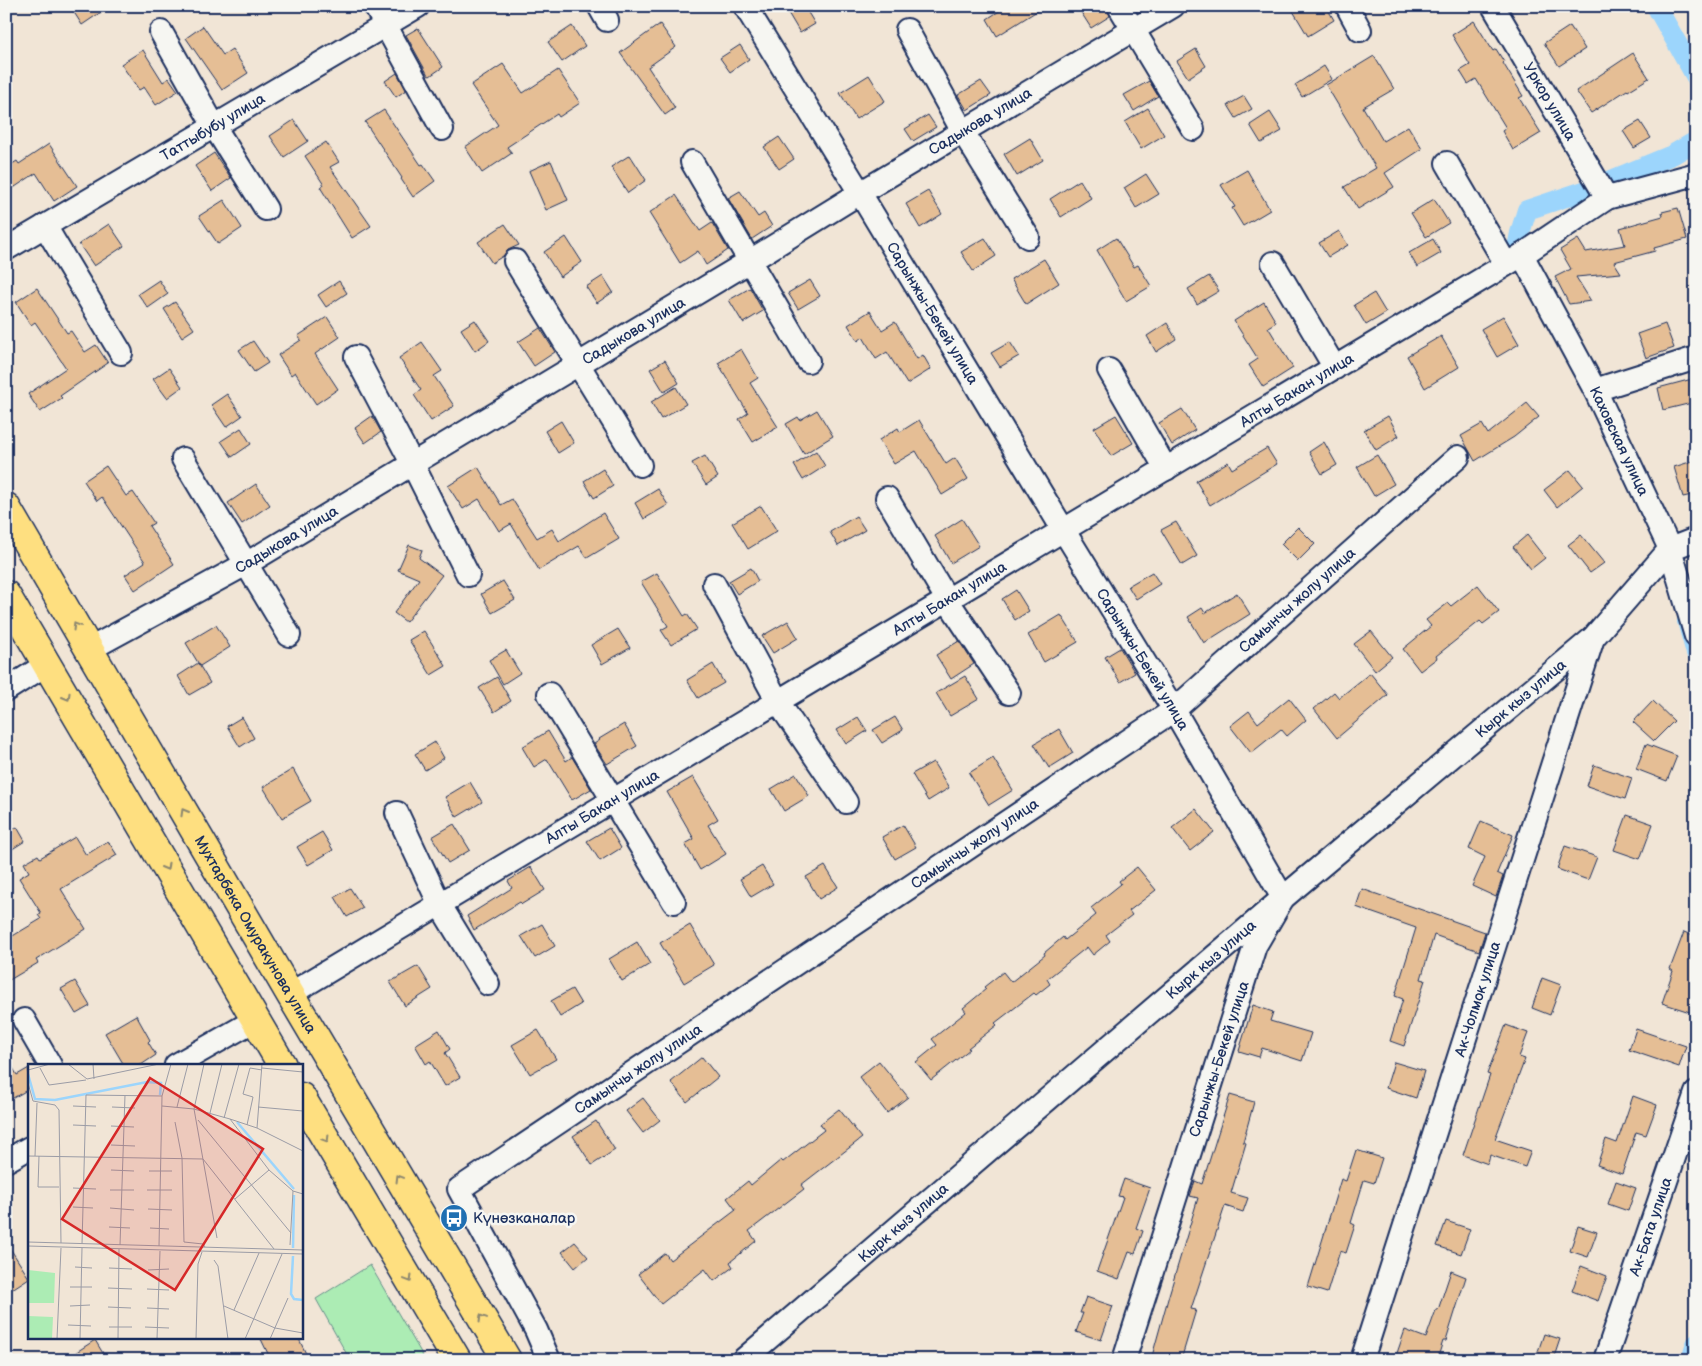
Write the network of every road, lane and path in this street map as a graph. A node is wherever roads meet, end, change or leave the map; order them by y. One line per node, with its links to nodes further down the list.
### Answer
1 (374, 6): 8 (street)
2 (418, 6): 8 (street, Таттыбубу улица)
3 (745, 6): 20 (street, Сарынжы-Бекей улица)
4 (1119, 6): 10 (street)
5 (1173, 6): 10 (street, Садыкова улица)
6 (1347, 6): 11 (street)
7 (1493, 6): 21 (street, Уркор улица)
8 (386, 25): 13 (street, Таттыбубу улица); 14 (street)
9 (908, 30): 16 (street)
10 (1133, 30): 15 (street); 16 (street, Садыкова улица)
11 (1360, 30)
12 (161, 32): 13 (street)
13 (214, 126): 22 (street); 23 (street, Таттыбубу улица)
14 (442, 129)
15 (1193, 129)
16 (963, 132): 20 (street, Садыкова улица); 24 (street)
17 (692, 162): 27 (street)
18 (1447, 163): 26 (street, Каховская улица)
19 (1696, 174): 21 (street, Алты Бакан улица)
20 (860, 193): 27 (street, Садыкова улица); 45 (street, Сарынжы-Бекей улица)
21 (1607, 198): 26 (street, Алты Бакан улица)
22 (266, 209)
23 (45, 226): 25 (street, Таттыбубу улица); 30 (street)
24 (1028, 237)
25 (6, 249)
26 (1514, 260): 35 (street, Алты Бакан улица); 37 (street, Каховская улица)
27 (750, 261): 33 (street); 34 (street, Садыкова улица)
28 (515, 262): 34 (street)
29 (1273, 263): 35 (street)
30 (120, 353)
31 (356, 357): 40 (street)
32 (1696, 358): 37 (street)
33 (808, 361)
34 (577, 364): 40 (street, Садыкова улица); 41 (street)
35 (1335, 368): 42 (street, Алты Бакан улица)
36 (1109, 370): 42 (street)
37 (1594, 390): 47 (street, Каховская улица)
38 (183, 458): 48 (street)
39 (1458, 458): 62 (street, Самынчы жолу улица)
40 (412, 463): 48 (street, Садыкова улица); 49 (street)
41 (640, 465)
42 (1166, 469): 45 (street, Алты Бакан улица)
43 (887, 498): 52 (street)
44 (6, 507): 56 (main road, Мухтарбека Омуракунова улица, one-way to 44)
45 (1064, 531): 52 (street, Алты Бакан улица); 62 (street, Сарынжы-Бекей улица)
46 (1696, 539): 47 (street)
47 (1670, 549): 54 (street, Каховская улица); 55 (street, Кырк кыз улица)
48 (246, 564): 53 (street); 56 (street, Садыкова улица)
49 (468, 575)
50 (714, 584): 61 (street)
51 (6, 595): 57 (main road)
52 (948, 600): 59 (street); 61 (street, Алты Бакан улица)
53 (289, 635)
54 (1696, 636)
55 (1593, 638): 66 (street, Кырк кыз улица); 85 (street, Ак-Чолмок улица)
56 (90, 649): 70 (main road, Мухтарбека Омуракунова улица, one-way to 56)
57 (48, 664): 58 (street); 72 (main road, one-way to 72)
58 (6, 690)
59 (1009, 693)
60 (549, 694): 63 (street)
61 (778, 702): 63 (street, Алты Бакан улица); 64 (street)
62 (1174, 710): 66 (street, Сарынжы-Бекей улица); 82 (street, Самынчы жолу улица)
63 (613, 802): 67 (street); 68 (street, Алты Бакан улица)
64 (846, 802)
65 (397, 813): 68 (street)
66 (1283, 898): 83 (street, Кырк кыз улица); 84 (street, Сарынжы-Бекей улица)
67 (674, 902)
68 (440, 905): 69 (street); 70 (street, Алты Бакан улица)
69 (488, 984)
70 (290, 994): 81 (main road, Мухтарбека Омуракунова улица, one-way to 70)
71 (24, 1020): 73 (street)
72 (255, 1020): 74 (street); 75 (main road)
73 (49, 1064)
74 (178, 1064)
75 (281, 1064)
76 (1696, 1093): 86 (street, Ак-Бата улица)
77 (302, 1099): 80 (main road, one-way to 80)
78 (28, 1149): 79 (street)
79 (6, 1161)
80 (457, 1360)
81 (507, 1360)
82 (549, 1360)
83 (743, 1360)
84 (1124, 1360)
85 (1362, 1360)
86 (1605, 1360)

